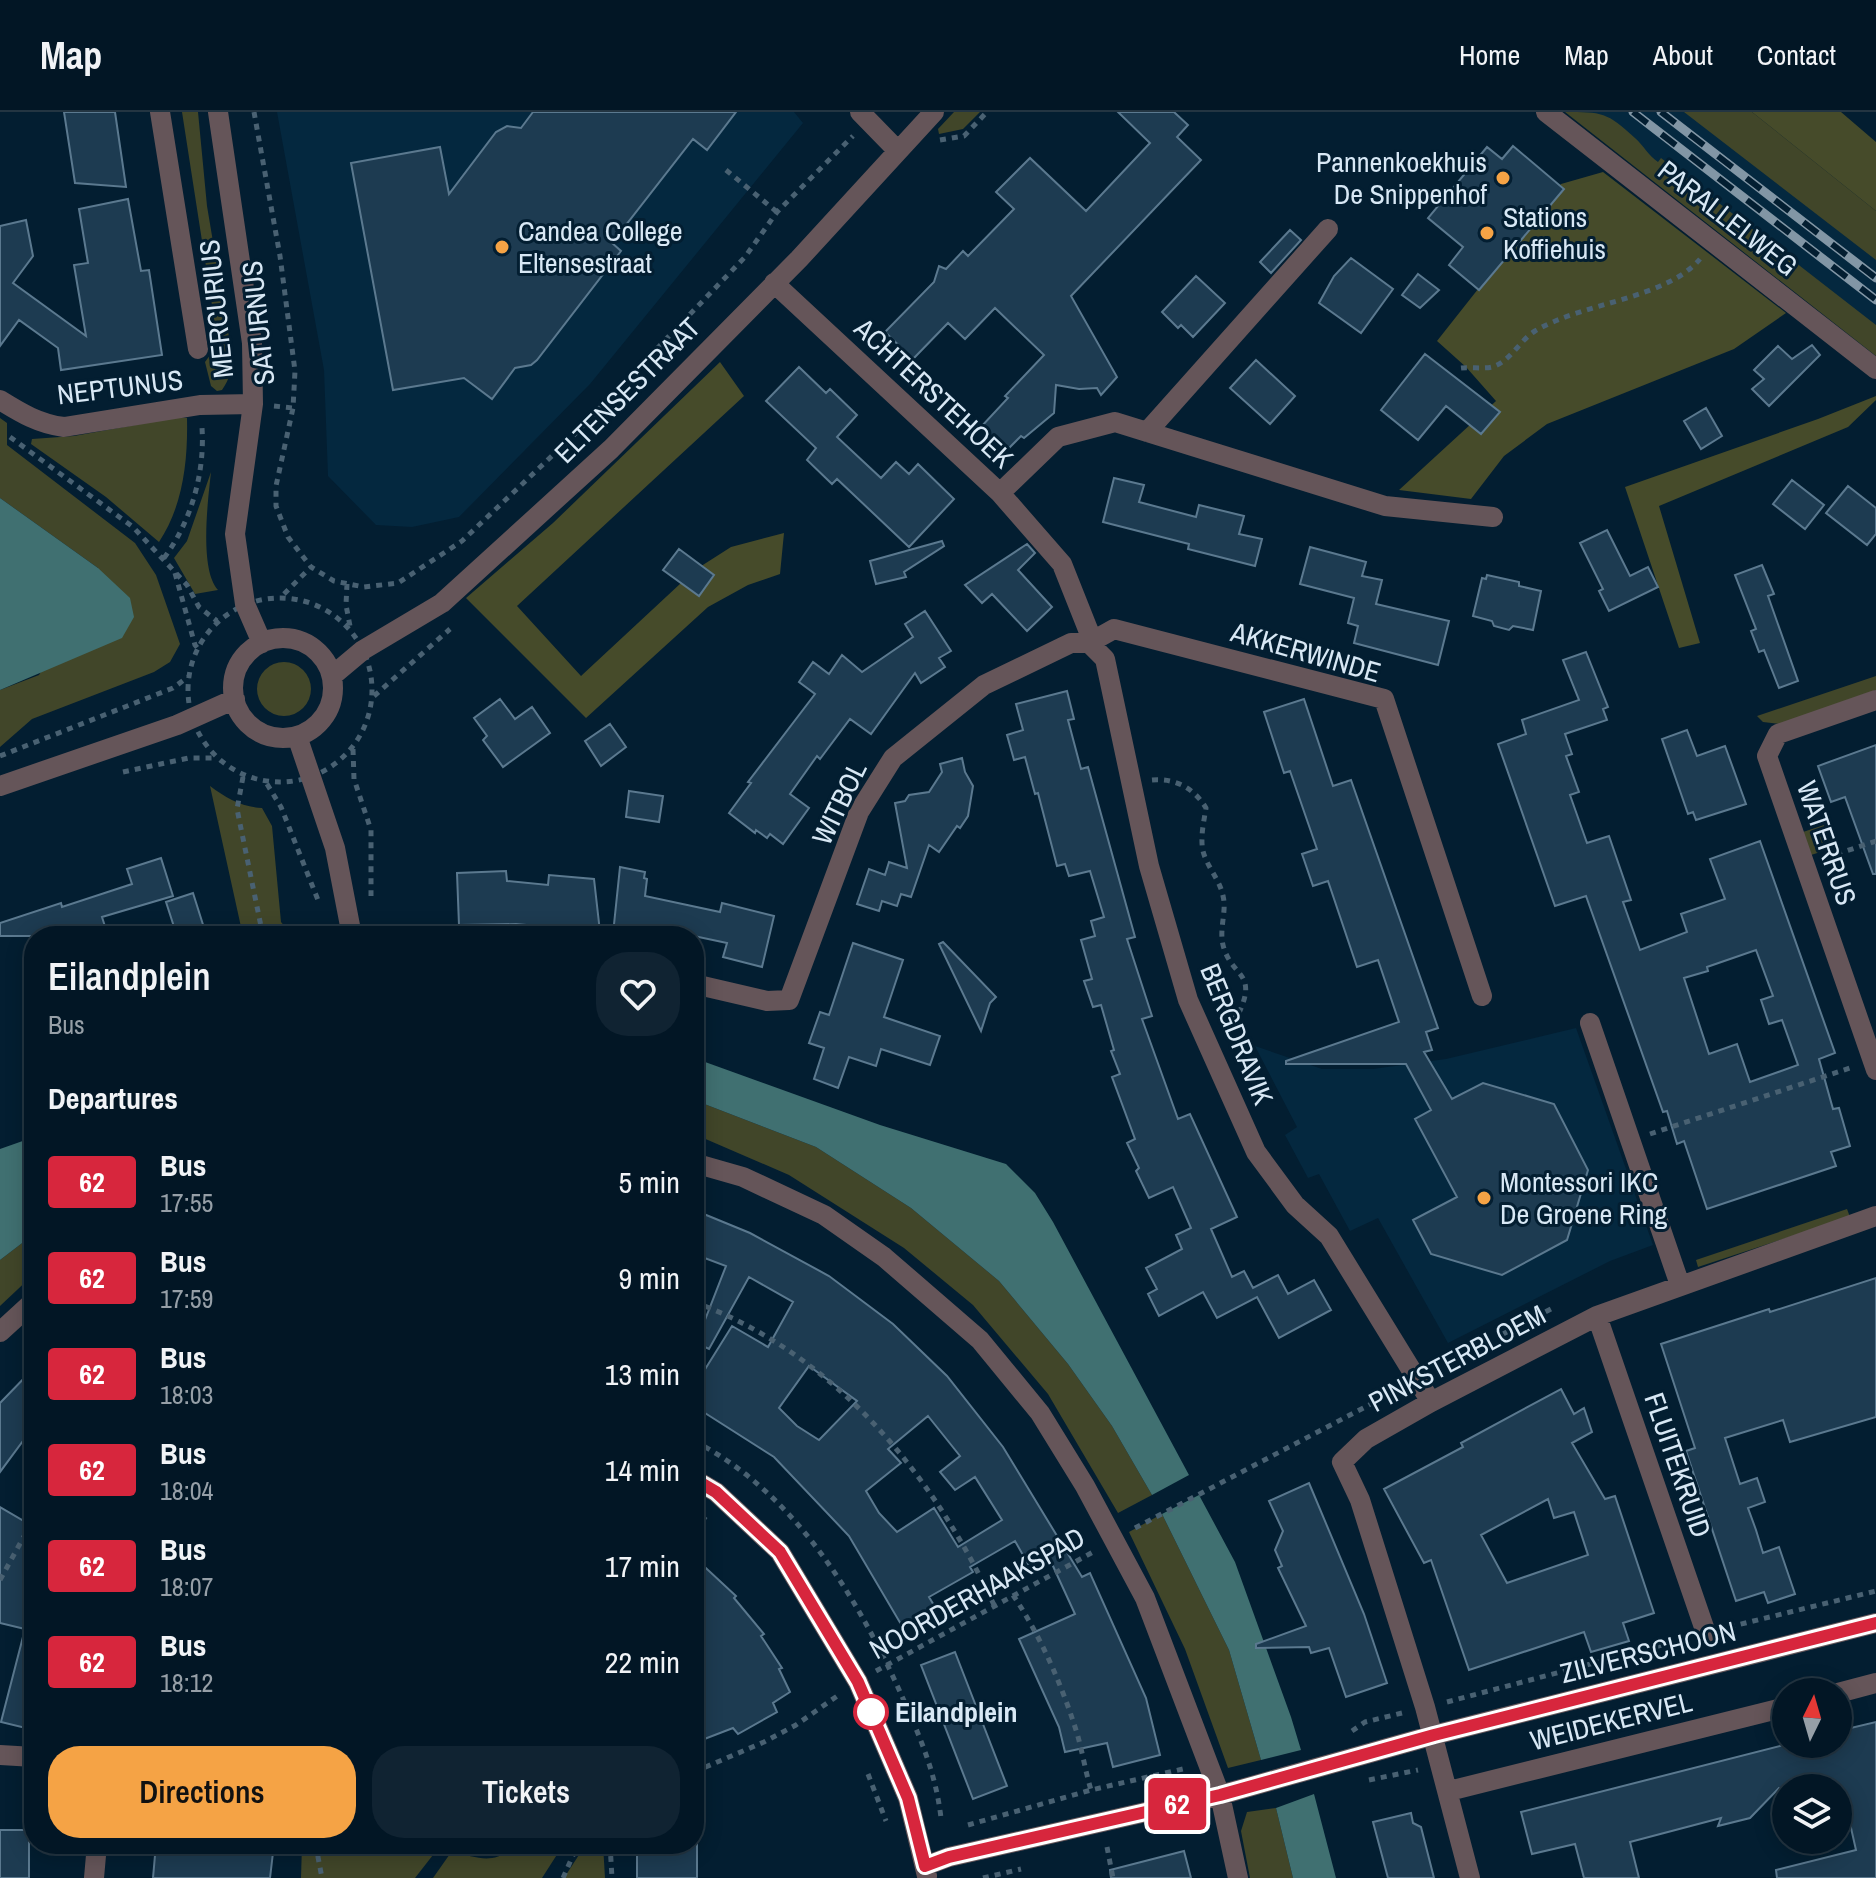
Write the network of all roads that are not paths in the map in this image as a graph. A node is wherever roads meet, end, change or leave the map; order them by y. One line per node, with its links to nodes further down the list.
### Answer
1 (160, 112): 9 (street, MERCURIUS)
2 (218, 112): 12 (street, MERCURIUS)
3 (934, 112): 6 (street, ELTENSESTRAAT)
4 (1546, 112): 10 (street, PARALLELWEG)
5 (865, 116): 6 (street)
6 (897, 150): 8 (street, ELTENSESTRAAT)
7 (1328, 229): 13 (street)
8 (774, 283): 14 (street, ACHTERSTEHOEK); 18 (street, ELTENSESTRAAT)
9 (198, 349)
10 (1876, 369)
11 (0, 400): 12 (street, NEPTUNUS)
12 (253, 404): 16 (street, SATURNUS)
13 (1147, 432): 14 (street, ACHTERSTEHOEK); 15 (street, ACHTERSTEHOEK)
14 (1000, 493): 17 (street)
15 (1493, 517)
16 (262, 643): 18 (street); 19 (street)
17 (1089, 643): 24 (street, WITBOL); 25 (street, AKKERWINDE); 34 (street, BERGDRAVIK)
18 (332, 676): 21 (street)
19 (235, 699): 21 (street); 22 (street)
20 (1876, 700): 27 (street, WATERRUS)
21 (297, 736): 23 (street)
22 (0, 786)
23 (350, 926)
24 (704, 986)
25 (1482, 996)
26 (1590, 1023): 30 (street)
27 (1875, 1067)
28 (704, 1166): 45 (street)
29 (1876, 1216): 30 (street, PINKSTERBLOEM)
30 (1680, 1285): 32 (street, PINKSTERBLOEM)
31 (24, 1310): 33 (street)
32 (1597, 1316): 34 (street, PINKSTERBLOEM); 37 (street, FLUITEKRUID)
33 (0, 1332)
34 (1431, 1402): 41 (street, PINKSTERBLOEM)
35 (704, 1485): 47 (street)
36 (1876, 1623): 41 (street, ZILVERSCHOON)
37 (1706, 1633)
38 (1876, 1683): 39 (street)
39 (1852, 1689)
40 (1772, 1710): 44 (street, WEIDEKERVEL)
41 (1434, 1735): 44 (street, PINKSTERBLOEM); 45 (street, ZILVERSCHOON)
42 (0, 1755): 43 (street)
43 (24, 1756)
44 (1449, 1791): 50 (street, PINKSTERBLOEM)
45 (1220, 1795): 47 (street, ZILVERSCHOON); 49 (street)
46 (96, 1854): 48 (street)
47 (926, 1872)
48 (94, 1878)
49 (1238, 1878)
50 (1470, 1878)

